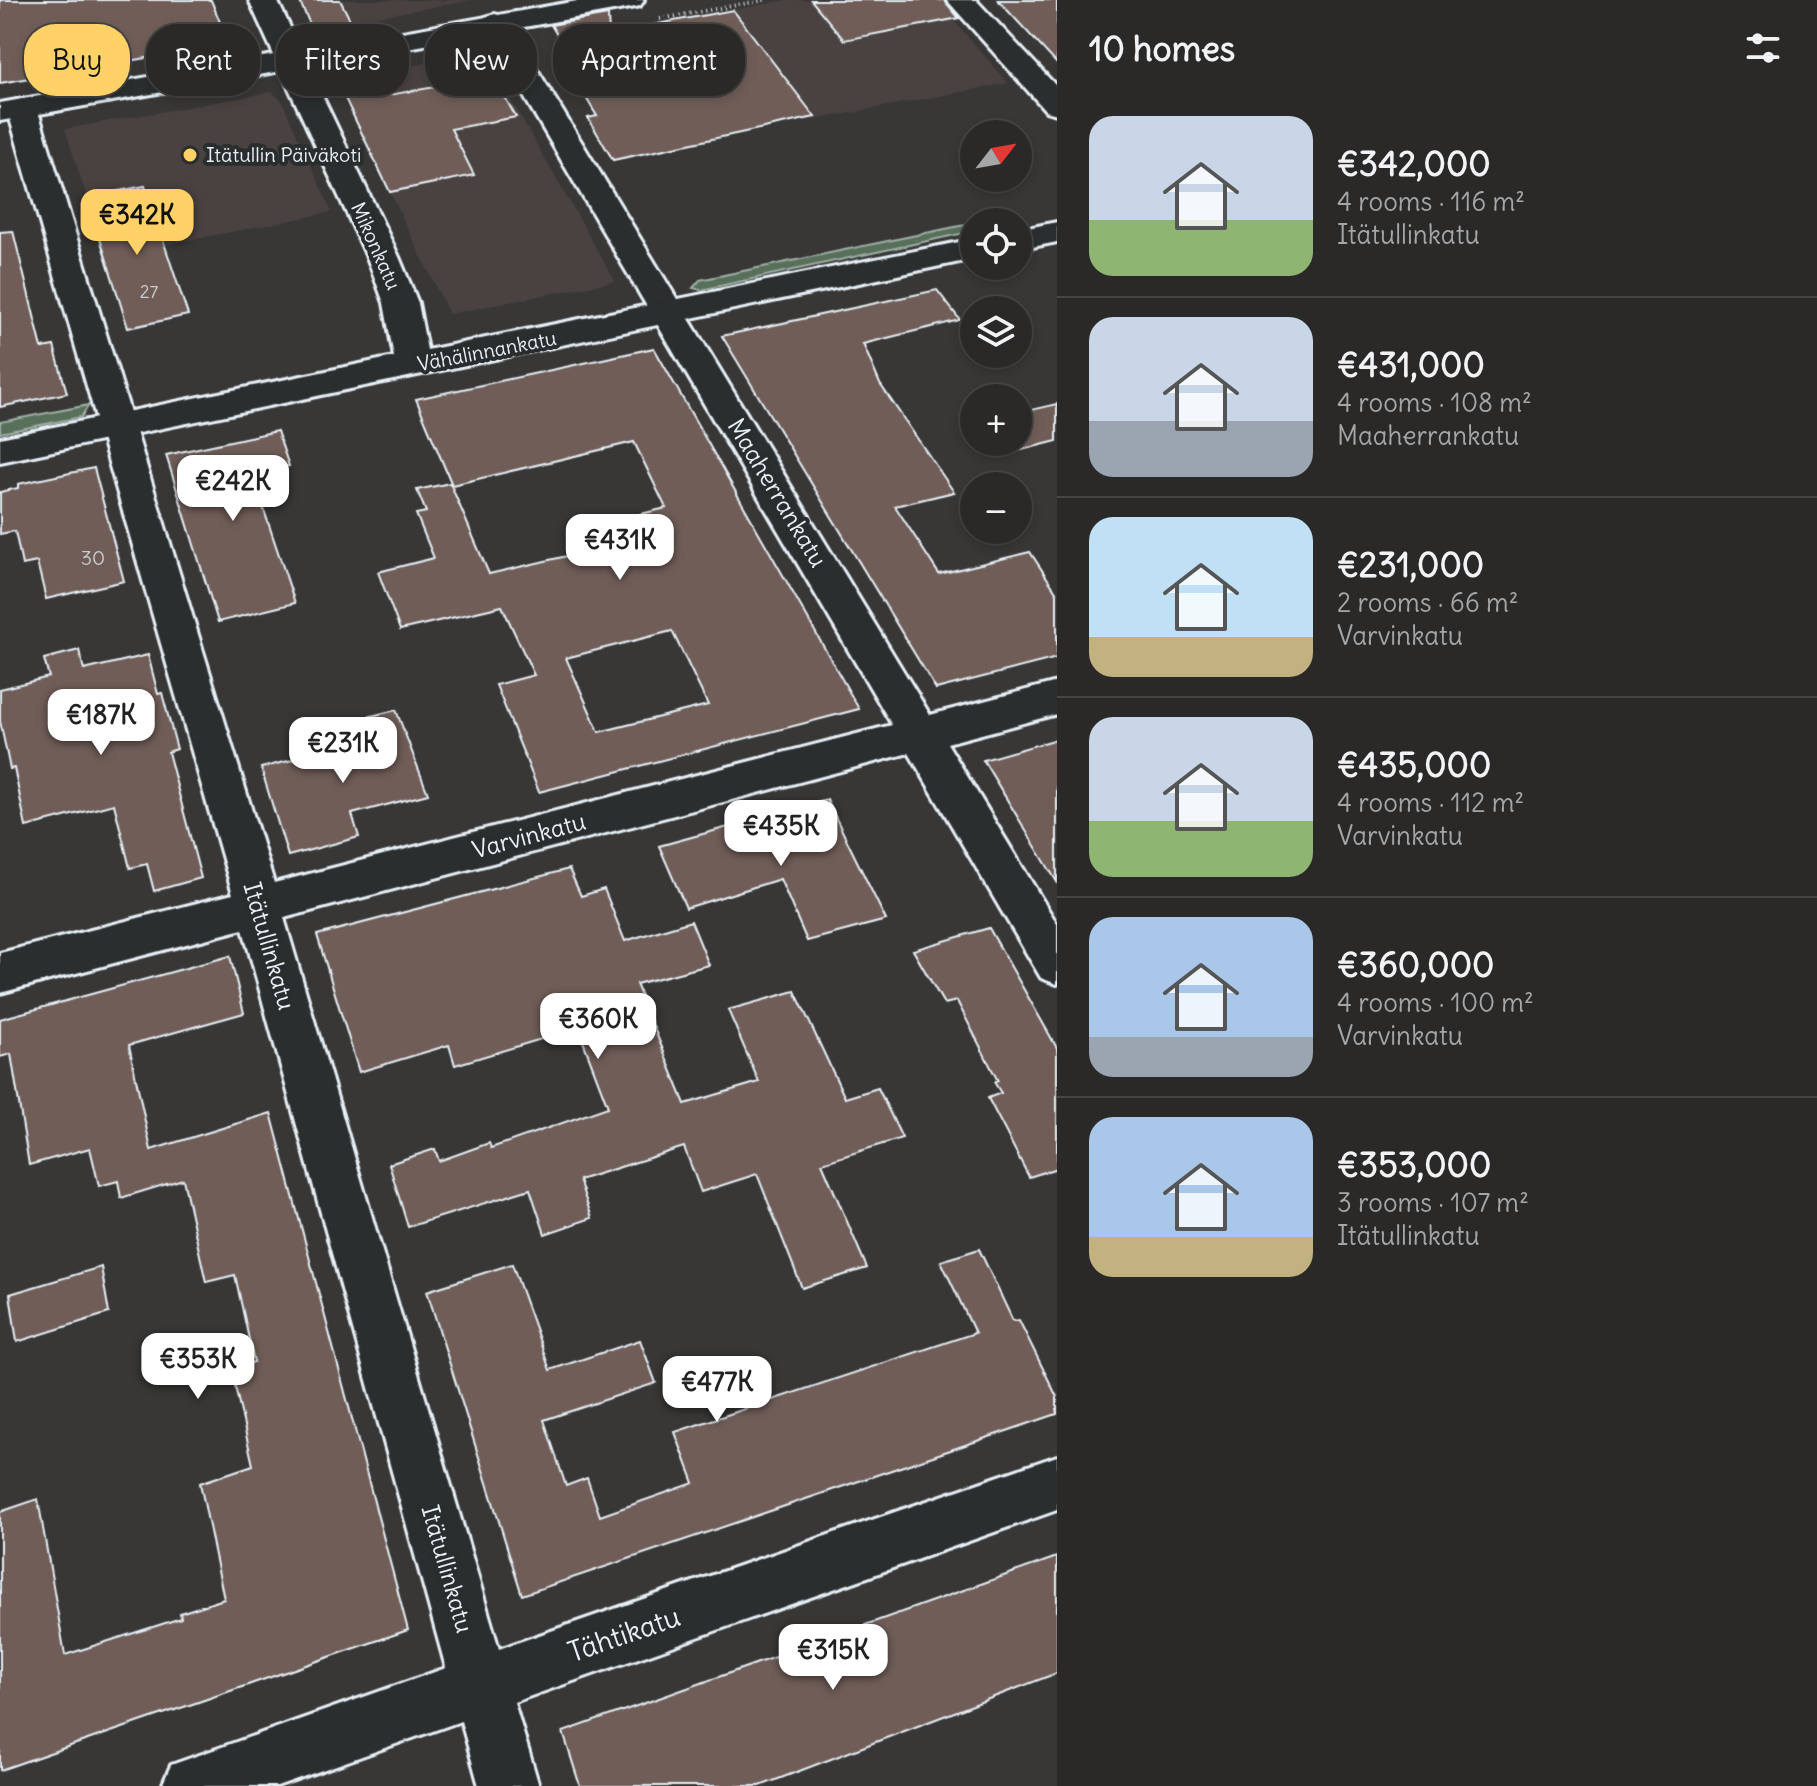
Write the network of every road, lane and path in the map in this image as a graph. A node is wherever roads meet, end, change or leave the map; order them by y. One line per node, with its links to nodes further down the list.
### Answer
1 (263, 0): 6 (street, Mikonkatu)
2 (630, 0): 4 (street)
3 (961, 0): 10 (street)
4 (564, 5): 5 (street)
5 (495, 23): 7 (street); 15 (street, Maaherrankatu)
6 (276, 28)
7 (409, 39)
8 (276, 64): 11 (street)
9 (307, 96): 16 (street, Mikonkatu)
10 (1057, 105)
11 (11, 110): 17 (street, Itätullinkatu)
12 (1057, 232): 13 (street)
13 (1032, 237)
14 (960, 252): 15 (street, Vähälinnankatu)
15 (670, 313): 16 (street, Vähälinnankatu); 20 (street, Maaherrankatu)
16 (413, 366): 17 (street, Vähälinnankatu)
17 (118, 426): 18 (street, Vähälinnankatu); 21 (street, Itätullinkatu)
18 (0, 450)
19 (1057, 698): 20 (street, Varvinkatu)
20 (920, 733): 21 (street, Varvinkatu); 22 (street, Maaherrankatu)
21 (259, 907): 23 (street, Varvinkatu); 25 (street, Itätullinkatu)
22 (1057, 964)
23 (0, 973)
24 (1057, 1483): 25 (street, Tähtikatu)
25 (479, 1684): 26 (street, Tähtikatu); 27 (street, Itätullinkatu)
26 (192, 1786)
27 (509, 1786)

